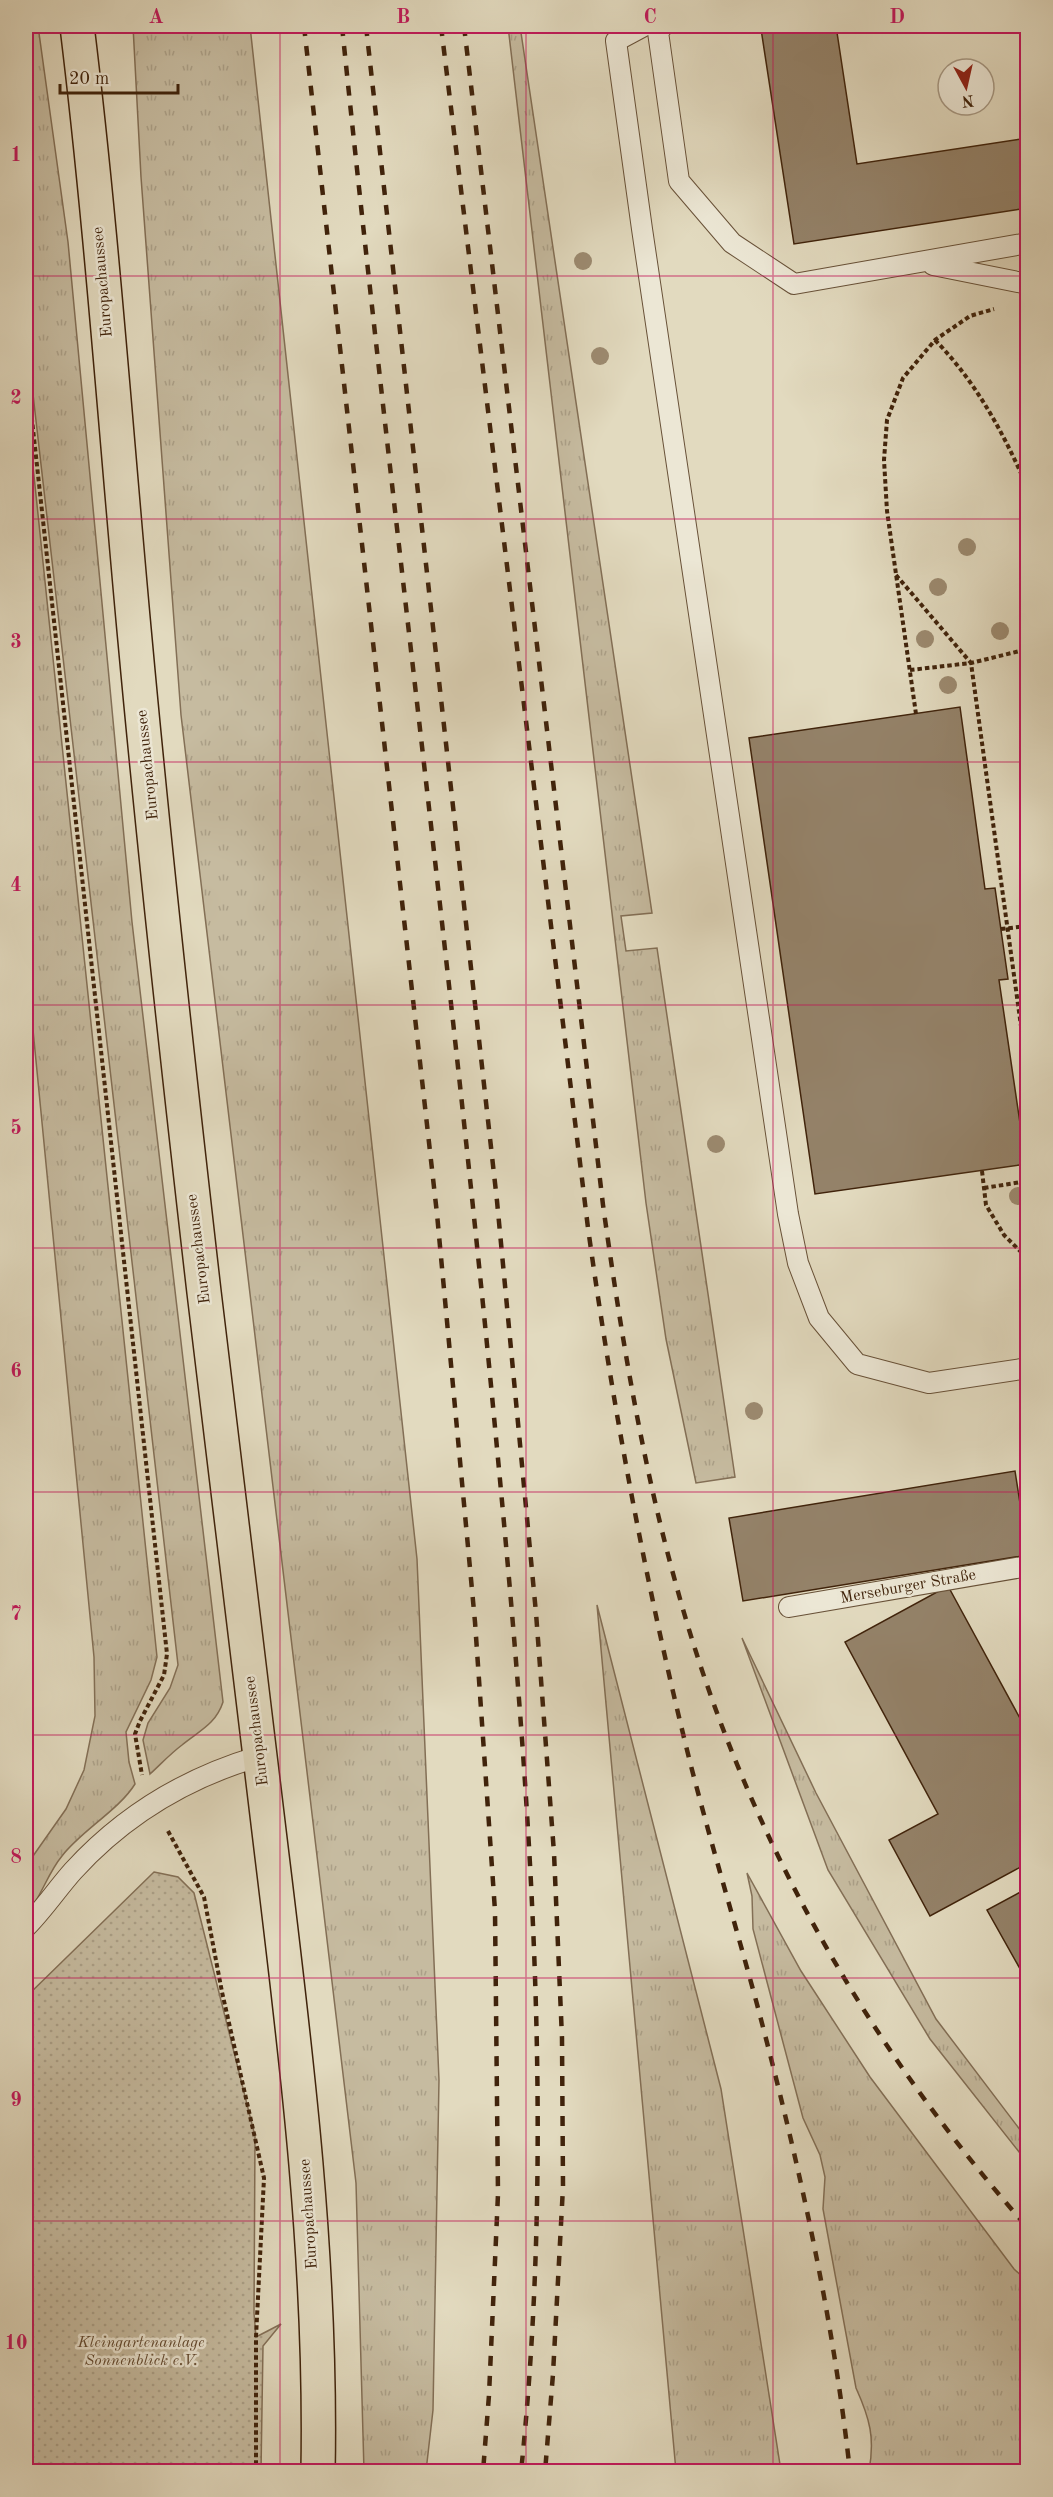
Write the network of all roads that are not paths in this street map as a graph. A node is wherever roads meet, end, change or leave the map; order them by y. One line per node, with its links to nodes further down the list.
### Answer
1 (77, 26): 10 (main road, Europachaussee)
2 (644, 26): 7 (lane)
3 (663, 26): 5 (lane)
4 (1028, 243): 5 (lane)
5 (921, 262): 6 (lane)
6 (1028, 284)
7 (1028, 1368)
8 (1028, 1566): 9 (lane, Merseburger Straße)
9 (789, 1607)
10 (260, 1756): 11 (lane); 12 (main road, Europachaussee)
11 (26, 1927)
12 (318, 2472)

